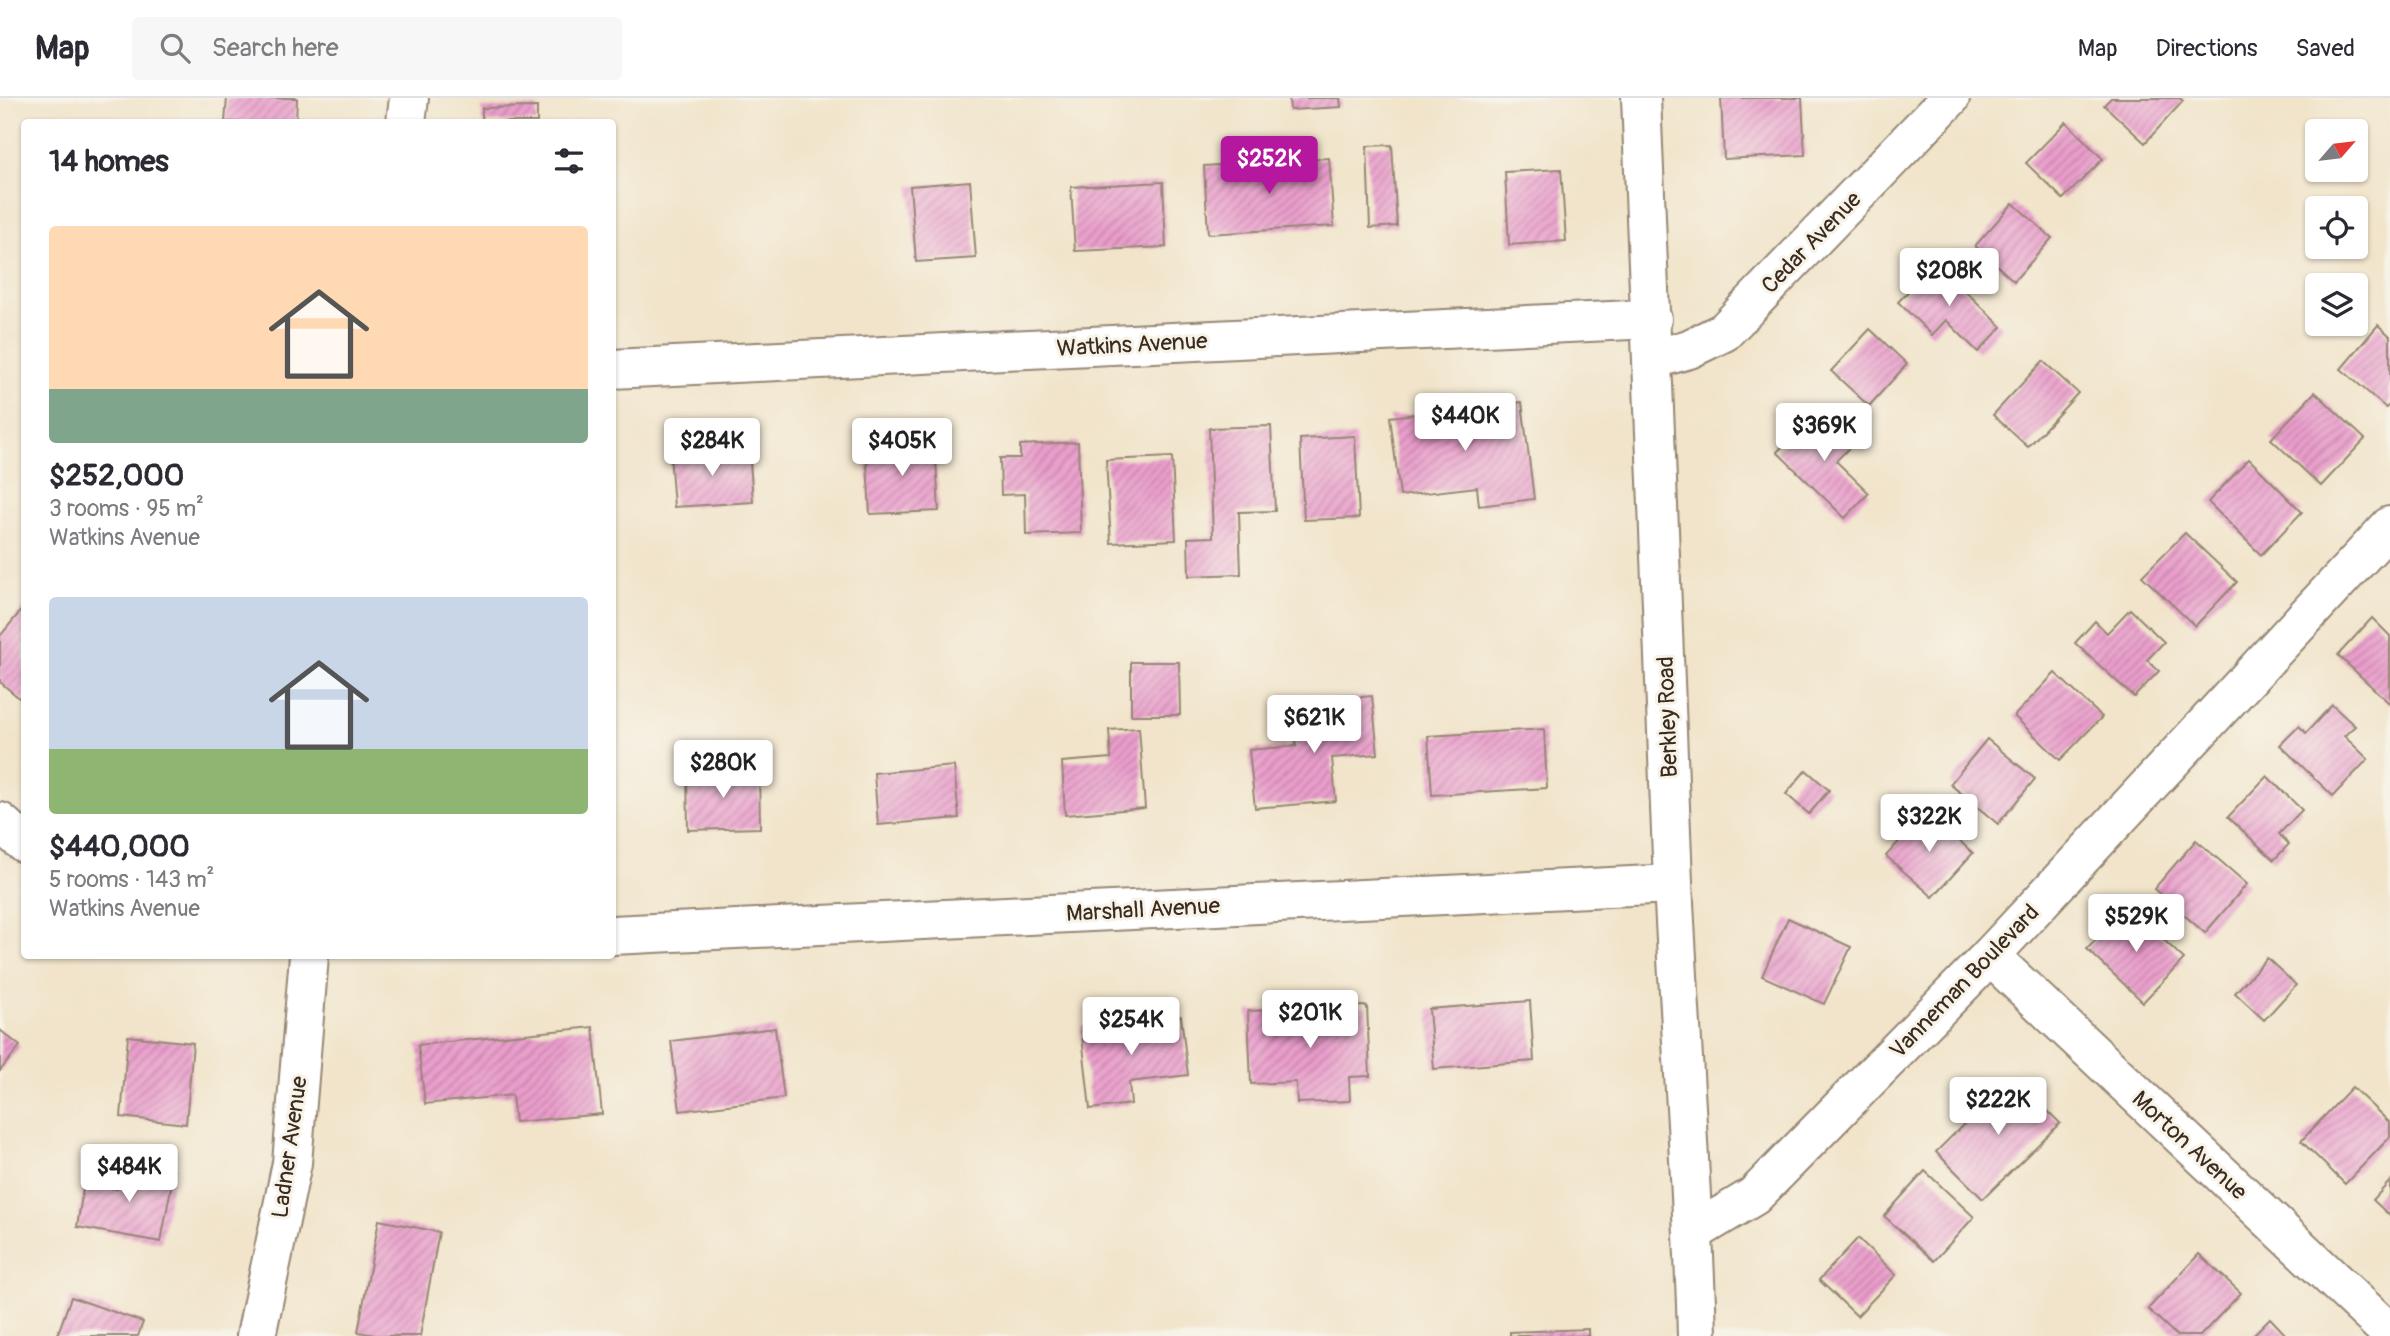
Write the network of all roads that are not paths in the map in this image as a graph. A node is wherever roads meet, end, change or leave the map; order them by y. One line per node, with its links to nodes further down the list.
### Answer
1 (409, 98): 4 (street)
2 (1641, 98): 5 (street, Berkley Road)
3 (1950, 98): 6 (street, Cedar Avenue)
4 (406, 119)
5 (1652, 319): 6 (street, Berkley Road); 7 (street, Watkins Avenue)
6 (1654, 359): 11 (street, Berkley Road)
7 (616, 369)
8 (2383, 548): 13 (street, Vanneman Boulevard)
9 (0, 822): 10 (street)
10 (21, 840)
11 (1673, 884): 12 (street, Marshall Avenue); 15 (street, Berkley Road)
12 (616, 935)
13 (1990, 956): 15 (street, Vanneman Boulevard); 16 (street, Morton Avenue)
14 (309, 959): 17 (street, Ladner Avenue)
15 (1694, 1232): 18 (street, Berkley Road)
16 (2390, 1333)
17 (256, 1336)
18 (1697, 1336)

